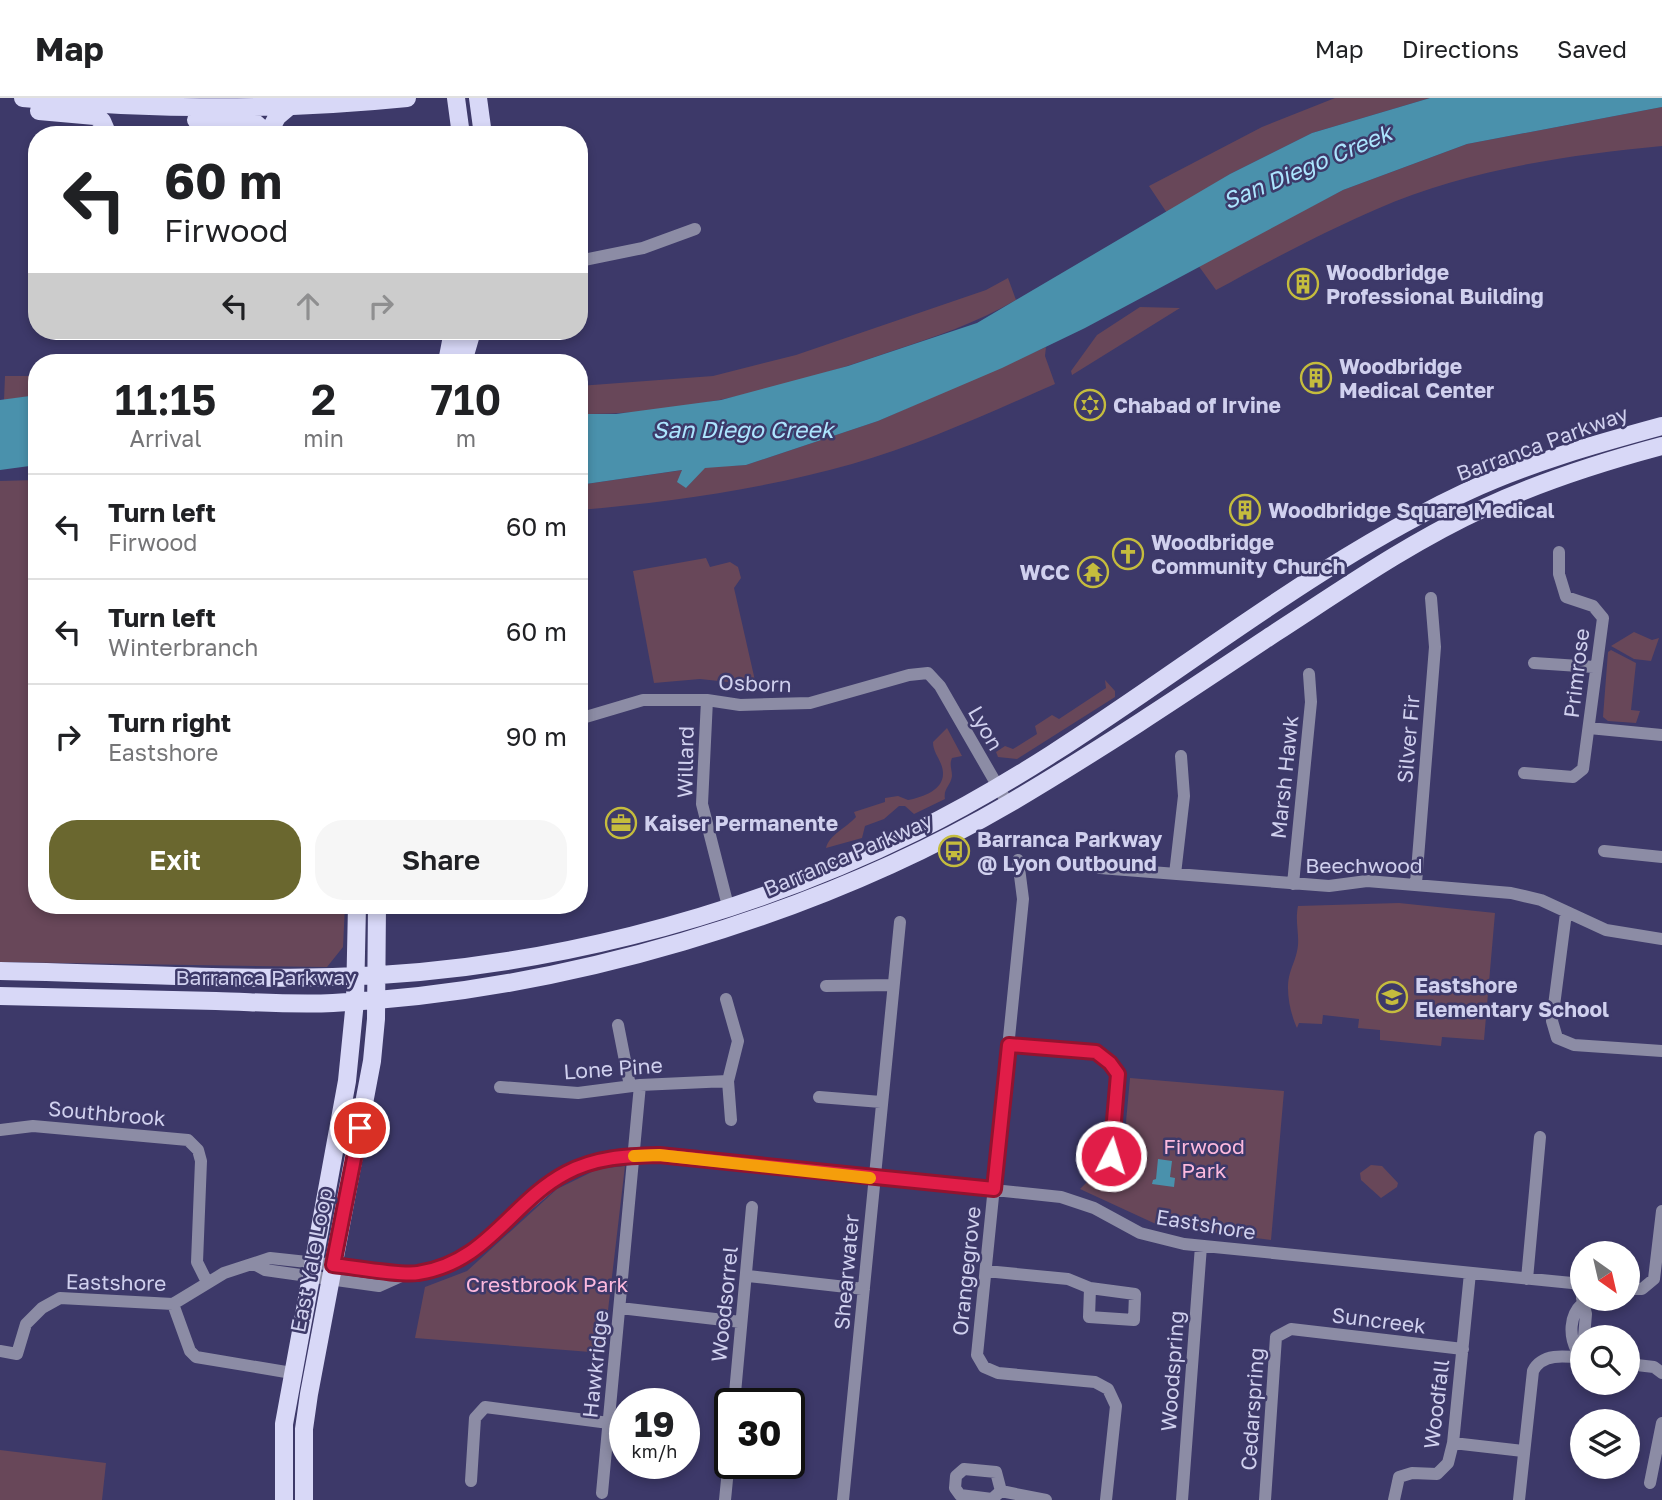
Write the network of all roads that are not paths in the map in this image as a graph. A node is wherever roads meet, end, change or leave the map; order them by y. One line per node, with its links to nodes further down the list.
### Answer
1 (16, 98): 9 (main road)
2 (23, 98): 6 (main road)
3 (407, 98): 7 (main road)
4 (456, 98): 13 (main road)
5 (478, 98): 14 (main road)
6 (131, 106): 8 (main road); 10 (main road)
7 (290, 106): 8 (main road); 12 (main road)
8 (166, 108): 11 (main road)
9 (104, 126)
10 (112, 126)
11 (259, 126)
12 (272, 126)
13 (460, 126)
14 (482, 126)
15 (695, 229): 16 (street)
16 (588, 259)
17 (1662, 426): 20 (main road, Barranca Parkway)
18 (1662, 446): 21 (main road, Barranca Parkway)
19 (1559, 552): 24 (street, Primrose)
20 (1317, 577): 21 (main road); 33 (main road, Barranca Parkway)
21 (1330, 597): 34 (main road, Barranca Parkway)
22 (1431, 598): 40 (street, Silver Fir)
23 (1534, 663): 24 (street)
24 (1594, 667): 29 (street, Primrose)
25 (928, 673): 27 (street, Osborn); 33 (street, Lyon)
26 (1309, 674): 41 (street, Marsh Hawk)
27 (707, 700): 28 (street, Osborn); 42 (street, Willard)
28 (588, 716)
29 (1589, 728): 30 (street); 32 (street, Primrose)
30 (1662, 735)
31 (1181, 756): 39 (street)
32 (1524, 773)
33 (997, 786): 34 (street, Lyon); 42 (main road, Barranca Parkway)
34 (1008, 804): 54 (main road, Barranca Parkway)
35 (1604, 851): 36 (street)
36 (1662, 856)
37 (1018, 860): 58 (street, Orangegrove)
38 (1100, 868): 39 (street, Beechwood)
39 (1175, 874): 41 (street, Beechwood)
40 (1416, 883): 41 (street, Beechwood); 43 (street, Beechwood)
41 (1293, 884)
42 (728, 906): 49 (main road, Barranca Parkway)
43 (1566, 913): 47 (street, Beechwood); 59 (street)
44 (357, 914): 50 (main road, East Yale Loop)
45 (377, 914): 49 (main road, East Yale Loop)
46 (900, 922): 51 (street, Shearwater)
47 (1662, 939)
48 (0, 971): 50 (main road, Barranca Parkway)
49 (377, 974): 50 (main road, Barranca Parkway); 54 (main road, East Yale Loop)
50 (356, 976): 56 (main road, East Yale Loop)
51 (893, 985): 52 (street); 64 (street, Shearwater)
52 (825, 986)
53 (0, 996): 56 (main road, Barranca Parkway)
54 (376, 998): 56 (main road, Barranca Parkway); 77 (main road, East Yale Loop)
55 (726, 999): 60 (street)
56 (355, 1000): 75 (main road, East Yale Loop)
57 (618, 1025): 61 (street, Hawkridge)
58 (1009, 1045): 69 (street); 71 (street, Orangegrove)
59 (1662, 1051)
60 (728, 1081): 61 (street, Lone Pine); 65 (street)
61 (635, 1086): 62 (street, Lone Pine); 68 (street, Hawkridge)
62 (500, 1087)
63 (819, 1097): 64 (street)
64 (881, 1102): 70 (street, Shearwater)
65 (731, 1120)
66 (0, 1130): 81 (street, Southbrook)
67 (1540, 1137): 80 (street)
68 (635, 1156): 70 (street, Eastshore); 77 (street, Eastshore); 87 (street, Hawkridge)
69 (1111, 1156)
70 (874, 1178): 71 (street, Eastshore); 85 (street, Shearwater)
71 (994, 1189): 74 (street, Eastshore); 76 (street, Orangegrove)
72 (752, 1208): 79 (street, Woodsorrel)
73 (1662, 1211): 83 (street)
74 (1201, 1246): 78 (street, Eastshore); 113 (street, Woodspring)
75 (313, 1269): 77 (street, Eastshore); 81 (street, Eastshore); 94 (main road, East Yale Loop)
76 (986, 1271): 84 (street); 112 (street, Orangegrove)
77 (332, 1272): 108 (main road, East Yale Loop)
78 (1470, 1273): 80 (street, Eastshore); 90 (street, Woodfall)
79 (748, 1276): 85 (street); 88 (street, Woodsorrel)
80 (1528, 1279): 82 (street, Eastshore)
81 (207, 1282): 86 (street, Eastshore)
82 (1570, 1283)
83 (1640, 1287)
84 (1090, 1288)
85 (864, 1289): 110 (street, Shearwater)
86 (173, 1304): 91 (street, Eastshore); 94 (street)
87 (620, 1308): 88 (street); 96 (street, Hawkridge)
88 (741, 1322): 97 (street, Woodsorrel)
89 (1291, 1329): 90 (street, Suncreek); 114 (street, Cedarspring)
90 (1463, 1349): 100 (street, Woodfall)
91 (0, 1351)
92 (1570, 1354): 101 (street)
93 (1640, 1365): 95 (street)
94 (292, 1373): 107 (main road, East Yale Loop)
95 (1662, 1373)
96 (612, 1388)
97 (735, 1388)
98 (609, 1423): 103 (street); 106 (street, Hawkridge)
99 (1662, 1423): 104 (street)
100 (1453, 1443): 101 (street); 115 (street, Woodfall)
101 (1523, 1451): 116 (street)
102 (727, 1479): 109 (street)
103 (471, 1481)
104 (1650, 1483)
105 (1001, 1491): 111 (street)
106 (602, 1493)
107 (284, 1500)
108 (304, 1500)
109 (725, 1500)
110 (844, 1500)
111 (1046, 1500)
112 (1106, 1500)
113 (1182, 1500)
114 (1265, 1500)
115 (1394, 1500)
116 (1519, 1500)

